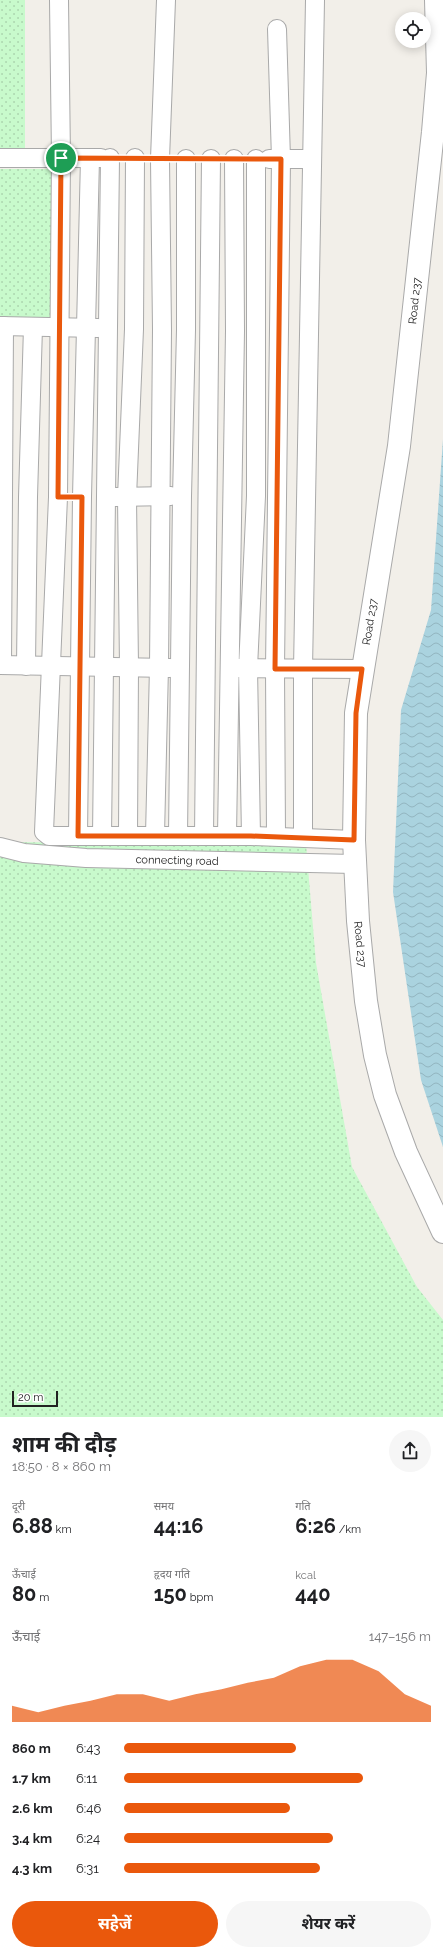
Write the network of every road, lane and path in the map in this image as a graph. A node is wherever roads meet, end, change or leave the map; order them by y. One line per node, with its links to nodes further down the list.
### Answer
1 (59, 0): 7 (street)
2 (166, 0): 11 (street)
3 (315, 0): 17 (street)
4 (436, 0): 57 (street, Road 237)
5 (277, 28): 16 (street)
6 (0, 158): 7 (street)
7 (61, 158): 8 (street); 20 (street)
8 (90, 158): 9 (street); 21 (street)
9 (110, 158): 10 (street); 22 (street)
10 (135, 158): 11 (street); 23 (street)
11 (160, 158): 12 (street); 24 (street)
12 (186, 158): 13 (street); 25 (street)
13 (212, 159): 14 (street); 26 (street)
14 (234, 159): 15 (street); 27 (street)
15 (256, 159): 16 (street); 28 (street)
16 (281, 159): 17 (street); 29 (street)
17 (312, 159): 30 (street)
18 (2, 326): 19 (street); 38 (street)
19 (33, 327): 20 (street); 39 (street)
20 (58, 328): 21 (street); 40 (street)
21 (86, 328): 22 (street); 41 (street)
22 (108, 328): 23 (street); 42 (street)
23 (134, 329): 24 (street); 43 (street)
24 (162, 330): 25 (street); 31 (street)
25 (186, 330): 26 (street); 32 (street)
26 (210, 331): 27 (street); 33 (street)
27 (236, 331): 28 (street); 34 (street)
28 (257, 331): 29 (street); 35 (street)
29 (280, 332): 30 (street); 36 (street)
30 (309, 332): 37 (street)
31 (160, 496): 32 (street); 43 (street); 50 (street)
32 (182, 496): 33 (street); 51 (street)
33 (208, 496): 34 (street); 52 (street)
34 (233, 496): 35 (street); 53 (street)
35 (256, 496): 36 (street); 54 (street)
36 (278, 496): 37 (street); 55 (street)
37 (306, 496): 56 (street)
38 (1, 497): 39 (street); 44 (street)
39 (28, 497): 40 (street); 45 (street)
40 (58, 497): 41 (street); 46 (street)
41 (82, 497): 42 (street); 47 (street)
42 (105, 497): 43 (street); 48 (street)
43 (127, 497): 49 (street)
44 (1, 665): 45 (street)
45 (26, 666): 46 (street)
46 (52, 666): 47 (street); 60 (street)
47 (81, 666): 48 (street); 60 (street)
48 (104, 667): 49 (street); 61 (street)
49 (129, 667): 50 (street); 58 (street)
50 (159, 668): 51 (street); 59 (street)
51 (181, 668): 52 (street); 62 (street)
52 (206, 668): 53 (street); 63 (street)
53 (229, 668): 54 (street); 64 (street)
54 (248, 668): 55 (street); 65 (street)
55 (275, 669): 56 (street); 66 (street)
56 (303, 669): 57 (street); 67 (street)
57 (362, 669): 68 (street, Road 237)
58 (128, 835): 59 (street); 61 (street)
59 (155, 835): 62 (street)
60 (78, 836): 61 (street)
61 (102, 836)
62 (178, 836): 63 (street)
63 (204, 836): 64 (street)
64 (227, 836): 65 (street)
65 (251, 836): 66 (street)
66 (276, 836): 67 (street)
67 (303, 837): 68 (street)
68 (354, 840): 70 (street, Road 237)
69 (0, 847): 70 (street, connecting road)
70 (354, 864): 71 (street, Road 237)
71 (443, 1232)

